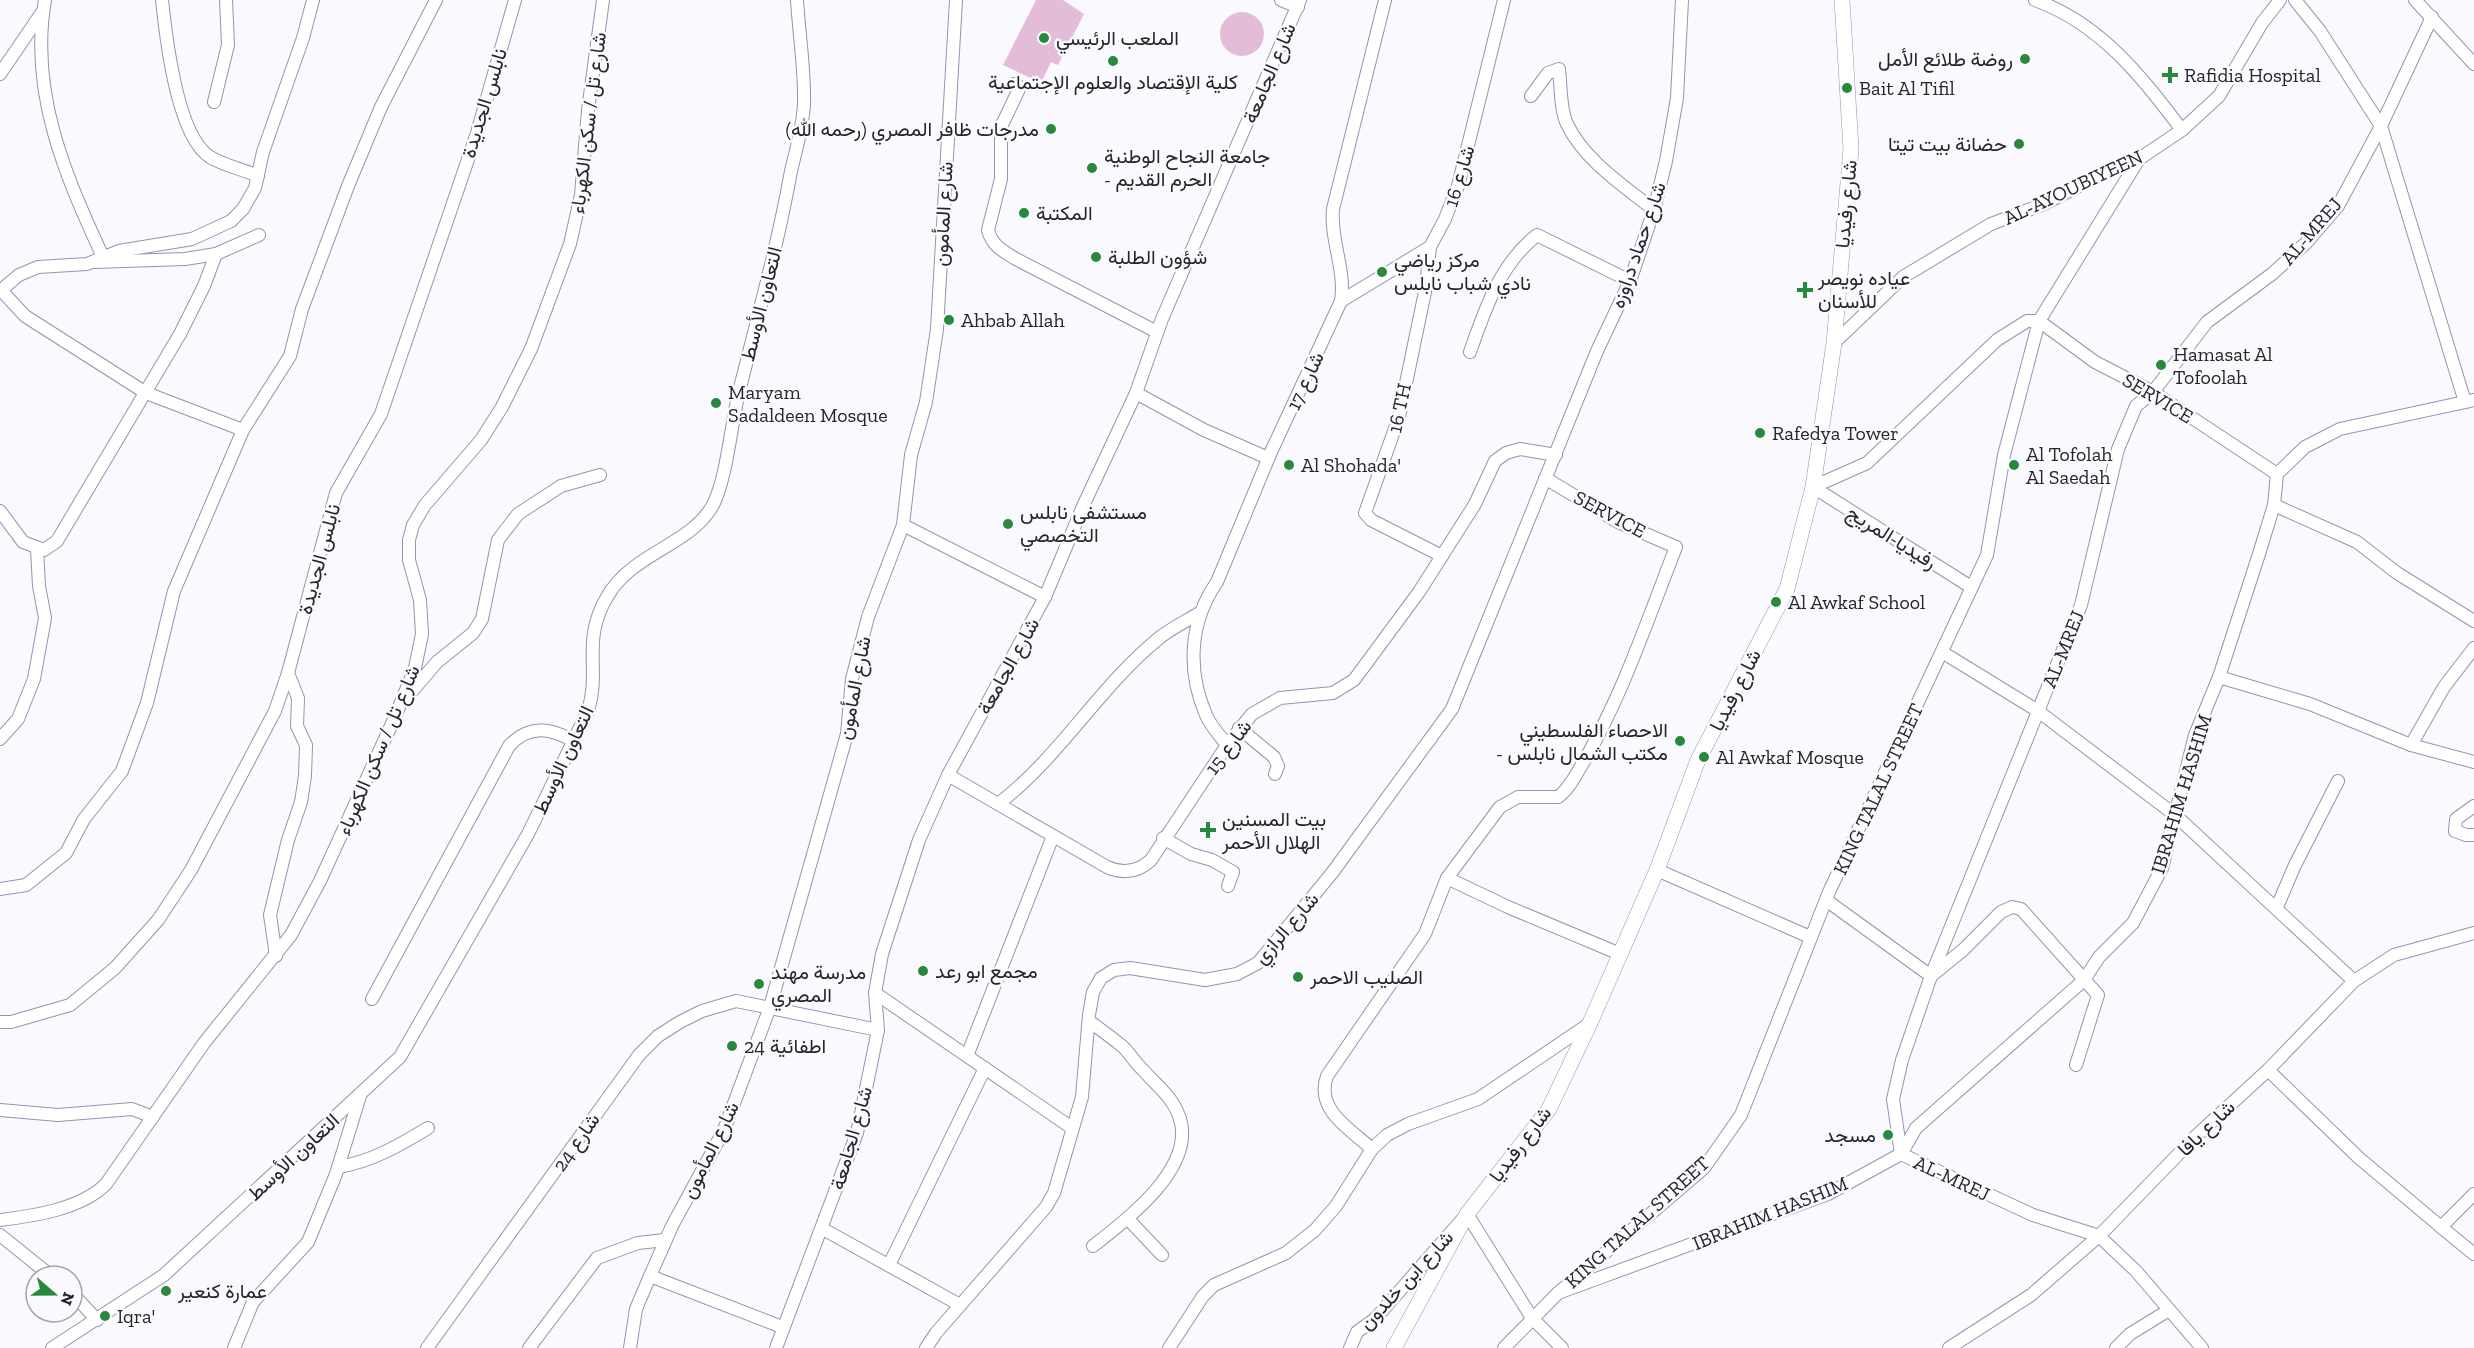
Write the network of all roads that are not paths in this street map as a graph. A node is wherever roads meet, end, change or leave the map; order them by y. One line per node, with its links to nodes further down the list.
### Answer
1 (162, 0): 29 (street)
2 (226, 0): 25 (street)
3 (313, 0): 29 (street)
4 (436, 0): 46 (street)
5 (515, 0): 64 (street, نابلس الجديدة)
6 (603, 0): 92 (street, شارع تل / سكن الكهرباء)
7 (797, 0): 70 (street, التعاون الأوسط)
8 (956, 0): 55 (street, شارع المأمون)
9 (1281, 0): 18 (street)
10 (1385, 0): 37 (street, شارع 17)
11 (1504, 0): 32 (street, شارع 16)
12 (1682, 0): 30 (street, شارع حماد دراوزه)
13 (1842, 0): 40 (main road, شارع رفيديا)
14 (2038, 0): 27 (street)
15 (2280, 0): 27 (street, AL-AYOUBIYEEN)
16 (2295, 0): 26 (street)
17 (2415, 0): 20 (street)
18 (1299, 3): 39 (street, شارع الجامعة)
19 (44, 5): 22 (street); 34 (street)
20 (2432, 17): 21 (street); 26 (street, AL-MREJ)
21 (2474, 64)
22 (0, 74)
23 (1014, 84): 39 (street)
24 (1531, 96): 30 (street)
25 (214, 102)
26 (2381, 126): 42 (street, AL-MREJ); 45 (street)
27 (2182, 130): 28 (street, AL-AYOUBIYEEN)
28 (2139, 159): 38 (street, KING TALAL STREET); 40 (street, AL-AYOUBIYEEN)
29 (258, 176): 34 (street)
30 (1654, 210): 35 (street, شارع حماد دراوزه)
31 (259, 235): 33 (street)
32 (1430, 247): 37 (street); 57 (street, 16 TH)
33 (216, 254): 34 (street); 43 (street)
34 (98, 259): 36 (street)
35 (1630, 281): 41 (street); 47 (street, شارع حماد دراوزه)
36 (0, 290): 43 (street)
37 (1341, 301): 48 (street, شارع 17)
38 (2039, 321): 42 (street, SERVICE); 52 (street); 58 (street, KING TALAL STREET)
39 (1156, 332): 44 (street, شارع الجامعة)
40 (1834, 342): 52 (main road, شارع رفيديا)
41 (1470, 352)
42 (2153, 392): 49 (street, SERVICE); 67 (street, AL-MREJ)
43 (146, 393): 46 (street); 56 (street)
44 (1136, 393): 48 (street); 59 (street, شارع الجامعة)
45 (2469, 401): 49 (street)
46 (243, 430): 86 (street)
47 (1556, 455): 51 (street, شارع حماد دراوزه); 57 (street, شارع 15)
48 (1268, 458): 60 (street, شارع 17)
49 (2277, 474): 53 (street, IBRAHIM HASHIM)
50 (600, 475): 66 (street)
51 (1545, 478): 84 (street, SERVICE); 99 (street, شارع الرازي)
52 (1813, 487): 58 (street, رفيديا-المريج); 83 (main road, شارع رفيديا)
53 (2274, 505): 61 (street); 65 (street, IBRAHIM HASHIM)
54 (0, 511): 56 (street)
55 (903, 525): 59 (street); 98 (street, شارع المأمون)
56 (37, 549): 69 (street)
57 (1442, 556): 68 (street, شارع 15)
58 (1971, 587): 63 (street, KING TALAL STREET)
59 (1045, 597): 75 (street, شارع الجامعة)
60 (1202, 612): 71 (street, شارع 17); 77 (street)
61 (2474, 621)
62 (2474, 648): 72 (street)
63 (1942, 652): 67 (street); 87 (street, KING TALAL STREET)
64 (288, 673): 92 (street); 100 (street, نابلس الجديدة)
65 (2219, 677): 72 (street); 79 (street, IBRAHIM HASHIM)
66 (408, 696)
67 (2038, 711): 79 (street); 93 (street, AL-MREJ)
68 (1239, 728): 71 (street, شارع 15); 74 (street)
69 (0, 739)
70 (574, 741): 97 (street); 107 (street, التعاون الأوسط)
71 (1227, 745): 82 (street, شارع 15)
72 (2411, 745): 73 (street)
73 (2474, 762)
74 (1275, 774)
75 (948, 775): 77 (street, شارع 15); 96 (street, شارع الجامعة)
76 (2338, 781): 88 (street)
77 (998, 804): 81 (street, شارع 15)
78 (2474, 806): 80 (street)
79 (2175, 815): 88 (street); 94 (street, IBRAHIM HASHIM)
80 (2474, 834)
81 (1053, 836): 82 (street, شارع 15); 103 (street)
82 (1163, 838): 85 (street)
83 (1657, 870): 90 (street); 91 (main road, شارع رفيديا)
84 (1447, 878): 91 (street); 112 (street)
85 (1228, 886)
86 (0, 889)
87 (1826, 900): 90 (street, KING TALAL STREET); 93 (street)
88 (2277, 907): 95 (street)
89 (2474, 933): 95 (street, شارع يافا)
90 (1810, 937): 130 (street, KING TALAL STREET)
91 (1620, 954): 101 (main road, شارع رفيديا)
92 (276, 956): 109 (street, شارع تل / سكن الكهرباء)
93 (1931, 976): 94 (street); 113 (street, AL-MREJ)
94 (2084, 980): 104 (street); 113 (street, IBRAHIM HASHIM)
95 (2354, 981): 106 (street, شارع يافا)
96 (875, 993): 102 (street, شارع الجامعة); 103 (street)
97 (372, 999)
98 (770, 1007): 102 (street, شارع 24); 123 (street, شارع المأمون); 139 (street, شارع 24)
99 (1089, 1021): 111 (street, شارع الرازي); 117 (street)
100 (0, 1022)
101 (1590, 1023): 112 (street); 116 (main road, شارع رفيديا)
102 (878, 1030): 120 (street, شارع الجامعة)
103 (967, 1056): 105 (street)
104 (2076, 1065)
105 (984, 1068): 111 (street); 128 (street)
106 (2268, 1070): 119 (street); 122 (street, شارع يافا)
107 (360, 1094): 114 (street); 135 (street, التعاون الأوسط)
108 (0, 1110): 109 (street)
109 (153, 1117): 118 (street, شارع تل / سكن الكهرباء)
110 (428, 1128): 114 (street)
111 (1072, 1128): 131 (street, شارع الرازي)
112 (1372, 1149): 144 (street)
113 (1901, 1154): 122 (street, AL-MREJ); 130 (street, IBRAHIM HASHIM)
114 (339, 1167): 138 (street)
115 (2474, 1194): 119 (street)
116 (1467, 1214): 134 (street); 145 (street, شارع ابن خلدون); 146 (main road, شارع رفيديا)
117 (1128, 1219): 124 (street); 126 (street)
118 (0, 1220)
119 (2441, 1227): 125 (street)
120 (823, 1229): 128 (street); 136 (street, شارع الجامعة)
121 (0, 1235): 127 (street)
122 (2099, 1236): 133 (street); 149 (street, شارع يافا)
123 (665, 1240): 129 (street, شارع المأمون); 140 (street)
124 (1093, 1246)
125 (2474, 1254)
126 (1162, 1255)
127 (36, 1264)
128 (889, 1265): 131 (street)
129 (650, 1276): 136 (street); 141 (street, شارع المأمون)
130 (1558, 1293): 134 (street, KING TALAL STREET)
131 (960, 1305): 143 (street, شارع الرازي)
132 (84, 1306): 135 (street)
133 (2169, 1310): 150 (street); 151 (street)
134 (1532, 1318): 147 (street, KING TALAL STREET); 148 (street)
135 (97, 1320): 137 (street, التعاون الأوسط)
136 (782, 1327): 142 (street, شارع الجامعة)
137 (52, 1348)
138 (234, 1348)
139 (427, 1348)
140 (529, 1348)
141 (630, 1348)
142 (776, 1348)
143 (927, 1348)
144 (1168, 1348)
145 (1350, 1348)
146 (1394, 1348)
147 (1504, 1348)
148 (1562, 1348)
149 (1949, 1348)
150 (2116, 1348)
151 (2202, 1348)

